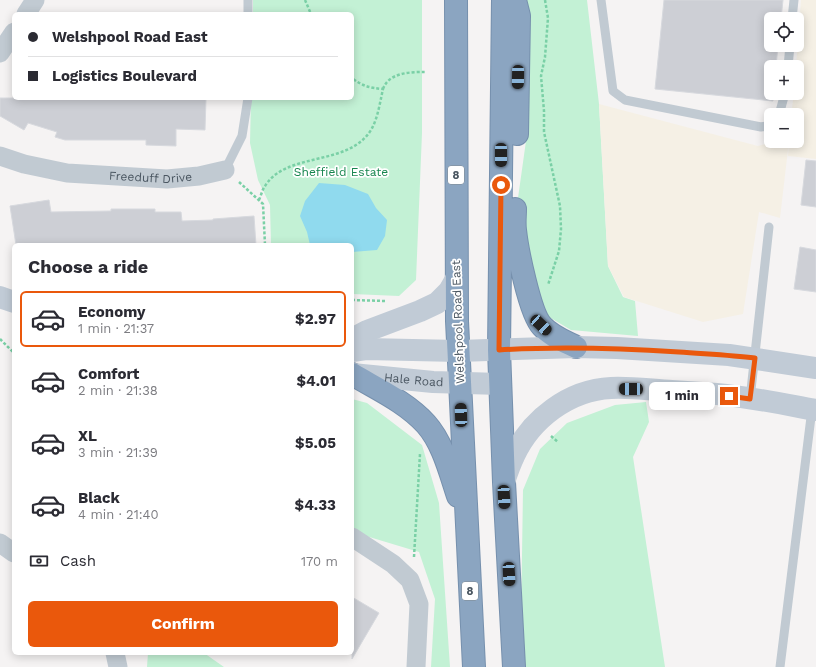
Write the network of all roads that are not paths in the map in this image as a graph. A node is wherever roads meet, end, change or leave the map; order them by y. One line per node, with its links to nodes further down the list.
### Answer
1 (35, 0): 8 (street)
2 (248, 0): 9 (lane)
3 (456, 0): 18 (highway, Welshpool Road East / 8)
4 (503, 0): 23 (highway)
5 (515, 0): 22 (highway)
6 (601, 0): 14 (lane)
7 (794, 0): 10 (lane)
8 (27, 12)
9 (248, 12)
10 (793, 12)
11 (12, 35): 12 (street)
12 (0, 53)
13 (248, 100): 16 (lane)
14 (764, 126)
15 (0, 156): 16 (street, Freeduff Drive)
16 (226, 170)
17 (769, 227): 26 (lane)
18 (456, 279): 21 (street); 25 (highway, Welshpool Road East / 8)
19 (0, 297): 20 (street)
20 (12, 301)
21 (354, 338)
22 (576, 347): 23 (street); 26 (street)
23 (499, 350): 25 (street); 31 (highway)
24 (354, 351): 25 (street)
25 (459, 351): 30 (highway, Welshpool Road East / 8)
26 (755, 358): 27 (street); 32 (lane)
27 (816, 368)
28 (354, 374): 30 (street, Hale Road)
29 (354, 375): 35 (highway)
30 (460, 384): 31 (street, Hale Road); 35 (highway, Welshpool Road East / 8)
31 (500, 384): 34 (highway)
32 (750, 399): 33 (street); 34 (street)
33 (814, 409): 44 (lane)
34 (504, 482): 43 (highway)
35 (466, 516): 42 (highway, Welshpool Road East / 8)
36 (354, 538): 41 (street)
37 (0, 543): 38 (street)
38 (12, 552)
39 (116, 655): 40 (street)
40 (118, 667)
41 (416, 667)
42 (474, 667)
43 (514, 667)
44 (780, 667)

